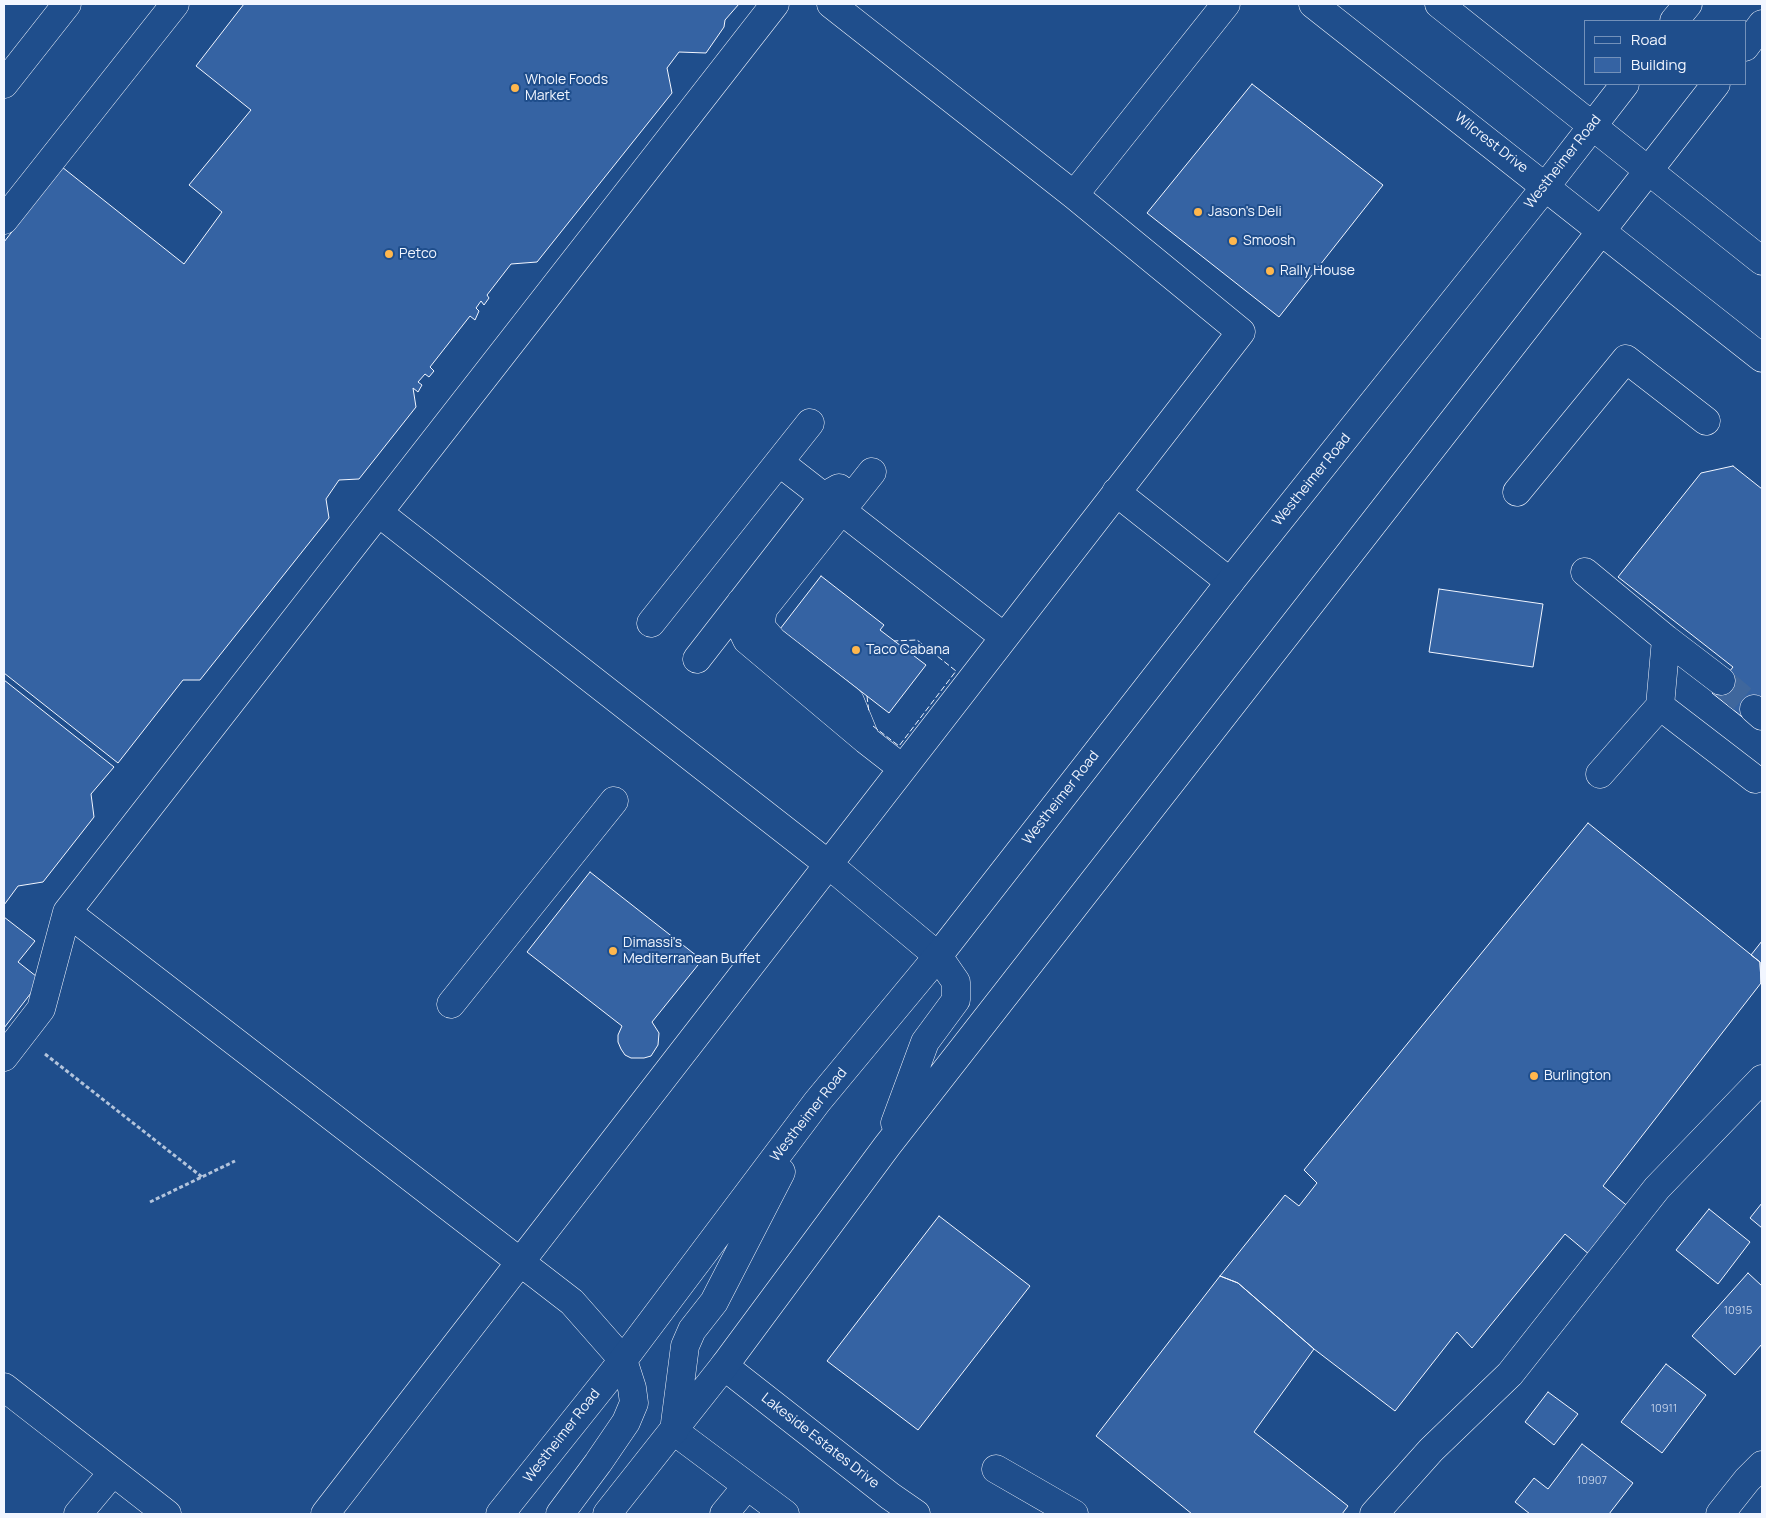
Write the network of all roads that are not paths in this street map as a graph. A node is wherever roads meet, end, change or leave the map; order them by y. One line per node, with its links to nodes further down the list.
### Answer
1 (67, 4): 12 (main road)
2 (175, 4): 19 (main road)
3 (775, 4): 30 (main road)
4 (831, 4): 18 (main road)
5 (1226, 4): 18 (main road)
6 (1314, 4): 17 (main road, Wilcrest Drive)
7 (1439, 4): 15 (main road)
8 (1688, 4): 9 (main road)
9 (1675, 20)
10 (1762, 24): 11 (main road)
11 (1746, 45)
12 (4, 84)
13 (1624, 85): 15 (main road, Westheimer Road)
14 (1715, 85): 16 (main road)
15 (1593, 124): 16 (main road); 17 (main road, Westheimer Road)
16 (1649, 170): 20 (main road); 21 (main road)
17 (1546, 186): 20 (main road, Wilcrest Drive); 32 (main road, Westheimer Road)
18 (1074, 195): 27 (main road)
19 (4, 220)
20 (1601, 231): 22 (main road, Wilcrest Drive); 52 (main road)
21 (1762, 260)
22 (1762, 358)
23 (1706, 421): 28 (main road)
24 (810, 423): 25 (main road)
25 (779, 462): 29 (main road); 34 (main road)
26 (872, 472): 29 (main road)
27 (1116, 492): 32 (main road); 35 (main road)
28 (1517, 492)
29 (833, 504): 33 (main road); 35 (main road); 40 (main road)
30 (378, 513): 45 (main road); 46 (main road)
31 (1585, 572): 36 (main road)
32 (1230, 582): 47 (main road, Westheimer Road)
33 (742, 600): 37 (main road); 40 (main road)
34 (651, 623)
35 (1004, 637): 41 (main road)
36 (1666, 639): 38 (main road); 39 (main road)
37 (697, 659)
38 (1721, 681)
39 (1660, 706): 42 (main road); 43 (main road)
40 (866, 740): 41 (main road)
41 (902, 768): 45 (main road)
42 (1600, 774)
43 (1760, 778)
44 (614, 801): 48 (main road)
45 (828, 864): 47 (main road); 53 (main road)
46 (67, 912): 49 (main road); 53 (main road)
47 (938, 956): 51 (main road, Westheimer Road); 52 (main road)
48 (451, 1004)
49 (4, 1057)
50 (1762, 1079): 72 (main road)
51 (817, 1102): 54 (main road, Westheimer Road); 57 (main road)
52 (887, 1146): 55 (main road)
53 (520, 1262): 54 (main road); 64 (main road)
54 (622, 1360): 65 (main road, Westheimer Road); 66 (main road)
55 (724, 1366): 57 (main road); 70 (main road, Lakeside Estates Drive)
56 (4, 1387): 60 (main road)
57 (674, 1431): 61 (main road); 67 (main road)
58 (1762, 1465): 73 (main road)
59 (996, 1469): 71 (main road)
60 (114, 1472): 62 (main road); 63 (main road)
61 (747, 1486): 68 (main road); 69 (main road)
62 (78, 1514)
63 (167, 1514)
64 (325, 1514)
65 (500, 1514)
66 (560, 1514)
67 (607, 1514)
68 (724, 1514)
69 (785, 1514)
70 (915, 1514)
71 (1074, 1514)
72 (1374, 1514)
73 (1720, 1514)

